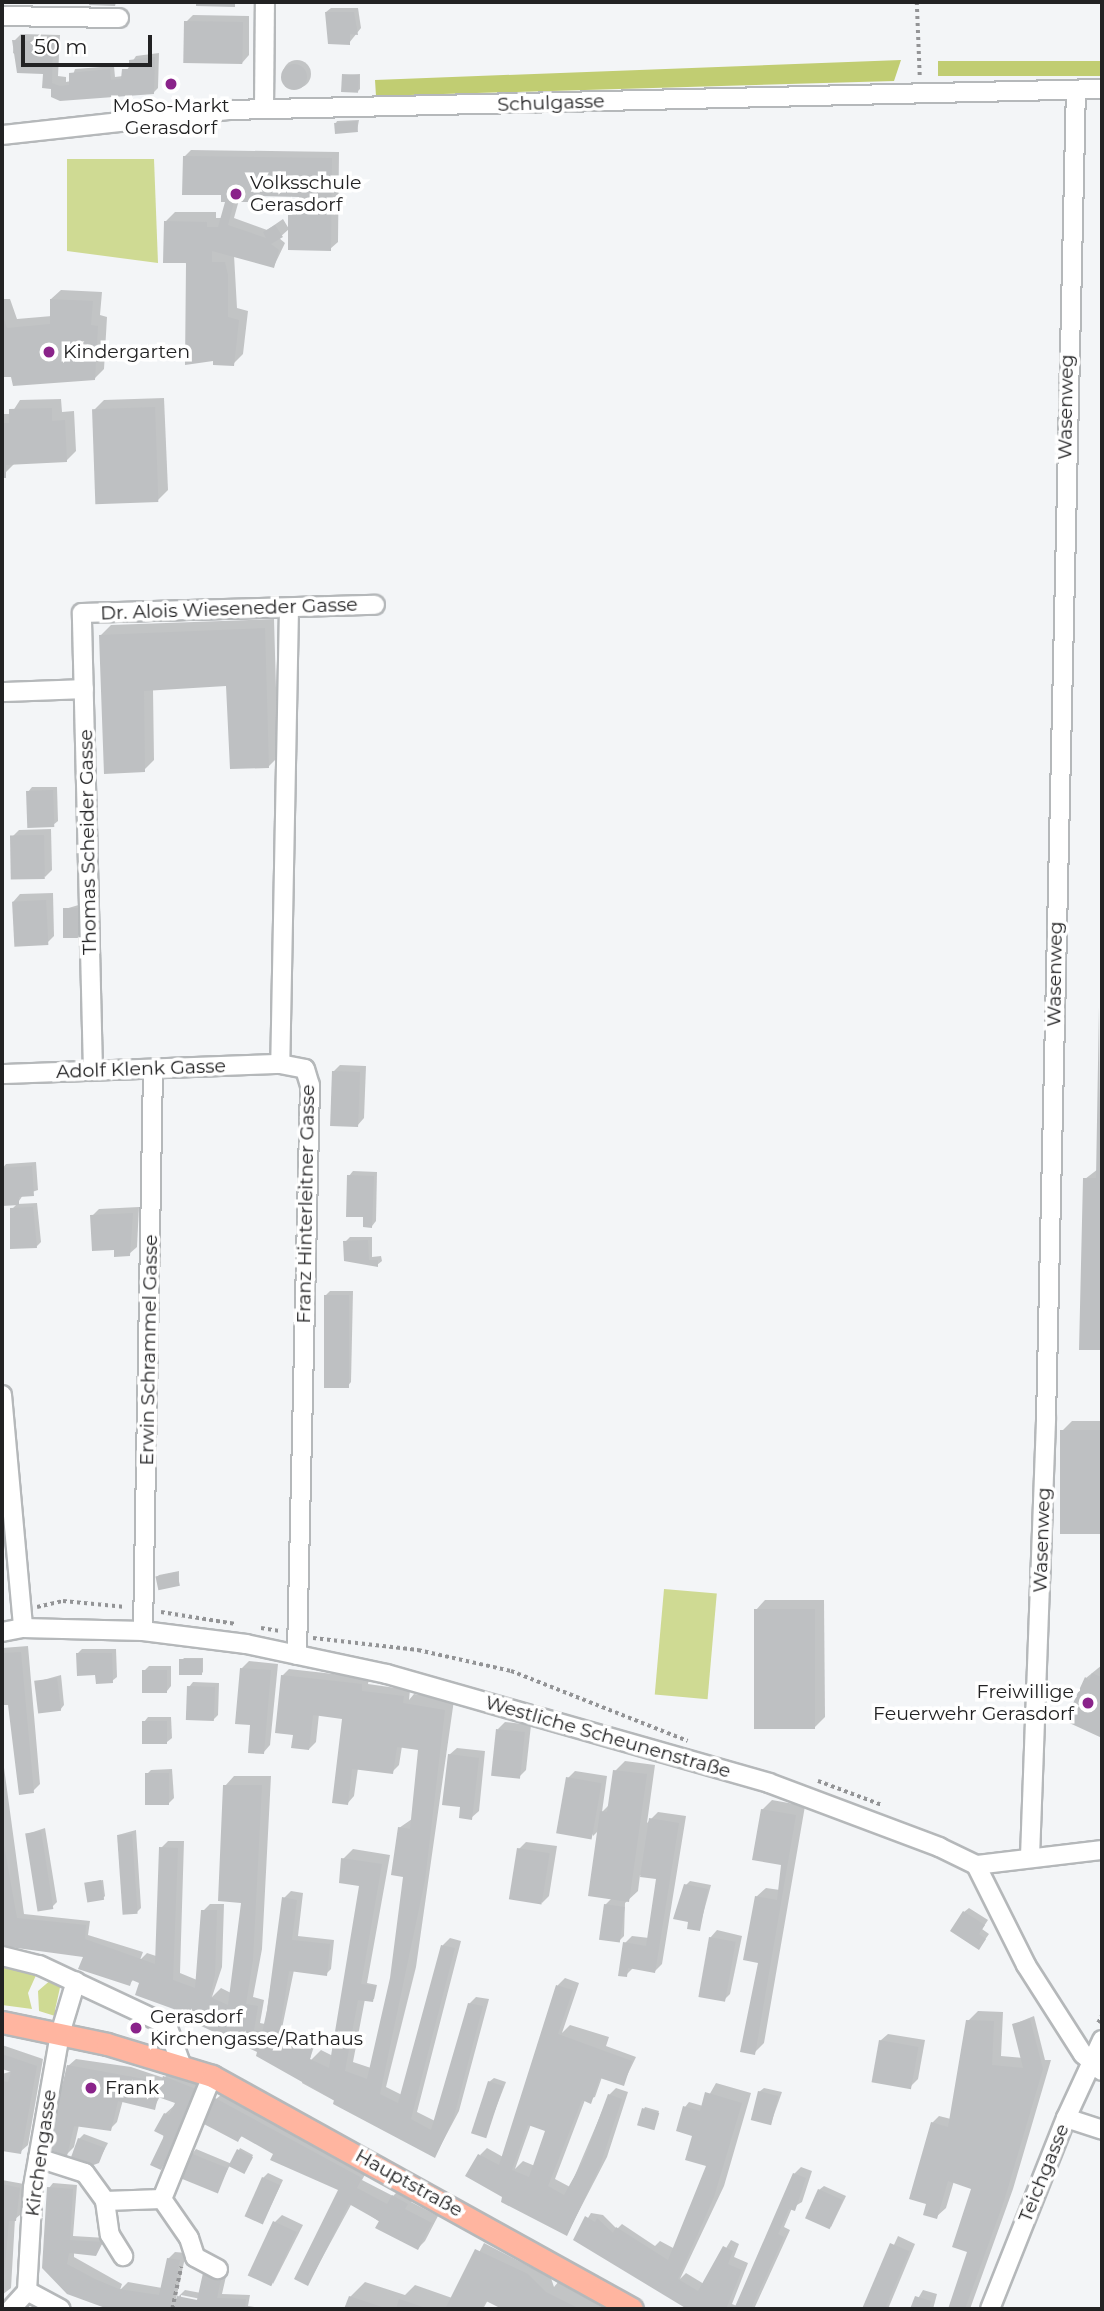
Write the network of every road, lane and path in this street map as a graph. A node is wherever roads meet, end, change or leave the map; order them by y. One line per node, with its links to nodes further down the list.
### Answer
1 (265, 2): 8 (street)
2 (917, 2): 7 (path)
3 (2, 16): 4 (street)
4 (119, 18)
5 (1102, 89): 6 (street, Schulgasse)
6 (1076, 90): 7 (street, Schulgasse); 25 (street, Wasenweg)
7 (921, 92): 8 (street, Schulgasse)
8 (264, 109): 9 (street, Schulgasse)
9 (2, 135)
10 (375, 605): 11 (street, Dr. Alois Wieseneder Gasse)
11 (289, 607): 12 (street, Dr. Alois Wieseneder Gasse); 15 (street, Franz Hinterleitner Gasse)
12 (82, 613): 13 (street, Thomas Scheider Gasse)
13 (84, 689): 14 (street); 17 (street, Thomas Scheider Gasse)
14 (2, 692)
15 (280, 1065): 16 (street, Adolf Klenk Gasse); 23 (street, Franz Hinterleitner Gasse)
16 (153, 1069): 17 (street, Adolf Klenk Gasse); 21 (street, Erwin Schrammel Gasse)
17 (93, 1070): 18 (street, Adolf Klenk Gasse)
18 (2, 1074)
19 (2, 1395): 20 (street)
20 (23, 1628): 21 (street, Westliche Scheunenstraße); 22 (street, Westliche Scheunenstraße)
21 (143, 1631): 23 (street, Westliche Scheunenstraße)
22 (2, 1632)
23 (297, 1655): 26 (street, Westliche Scheunenstraße)
24 (1102, 1850): 25 (street)
25 (1030, 1857): 26 (street)
26 (976, 1865): 32 (street)
27 (2, 1956): 28 (street)
28 (76, 1981): 30 (street); 33 (street)
29 (2, 2022): 30 (main road, Hauptstraße)
30 (60, 2034): 33 (main road, Hauptstraße); 37 (street, Kirchengasse)
31 (1102, 2040): 32 (street, Teichgasse)
32 (1097, 2066): 35 (street, Teichgasse)
33 (182, 2067): 34 (main road, Hauptstraße)
34 (212, 2076): 38 (street); 47 (main road, Hauptstraße)
35 (1066, 2118): 36 (street); 48 (street, Teichgasse)
36 (1102, 2130)
37 (38, 2158): 39 (street); 43 (street, Kirchengasse)
38 (162, 2199): 39 (street); 41 (street)
39 (105, 2201): 40 (street)
40 (123, 2256)
41 (195, 2257): 42 (street); 46 (path)
42 (218, 2269)
43 (27, 2291): 44 (street); 45 (street)
44 (11, 2309)
45 (61, 2309)
46 (172, 2309)
47 (632, 2309)
48 (990, 2309)

